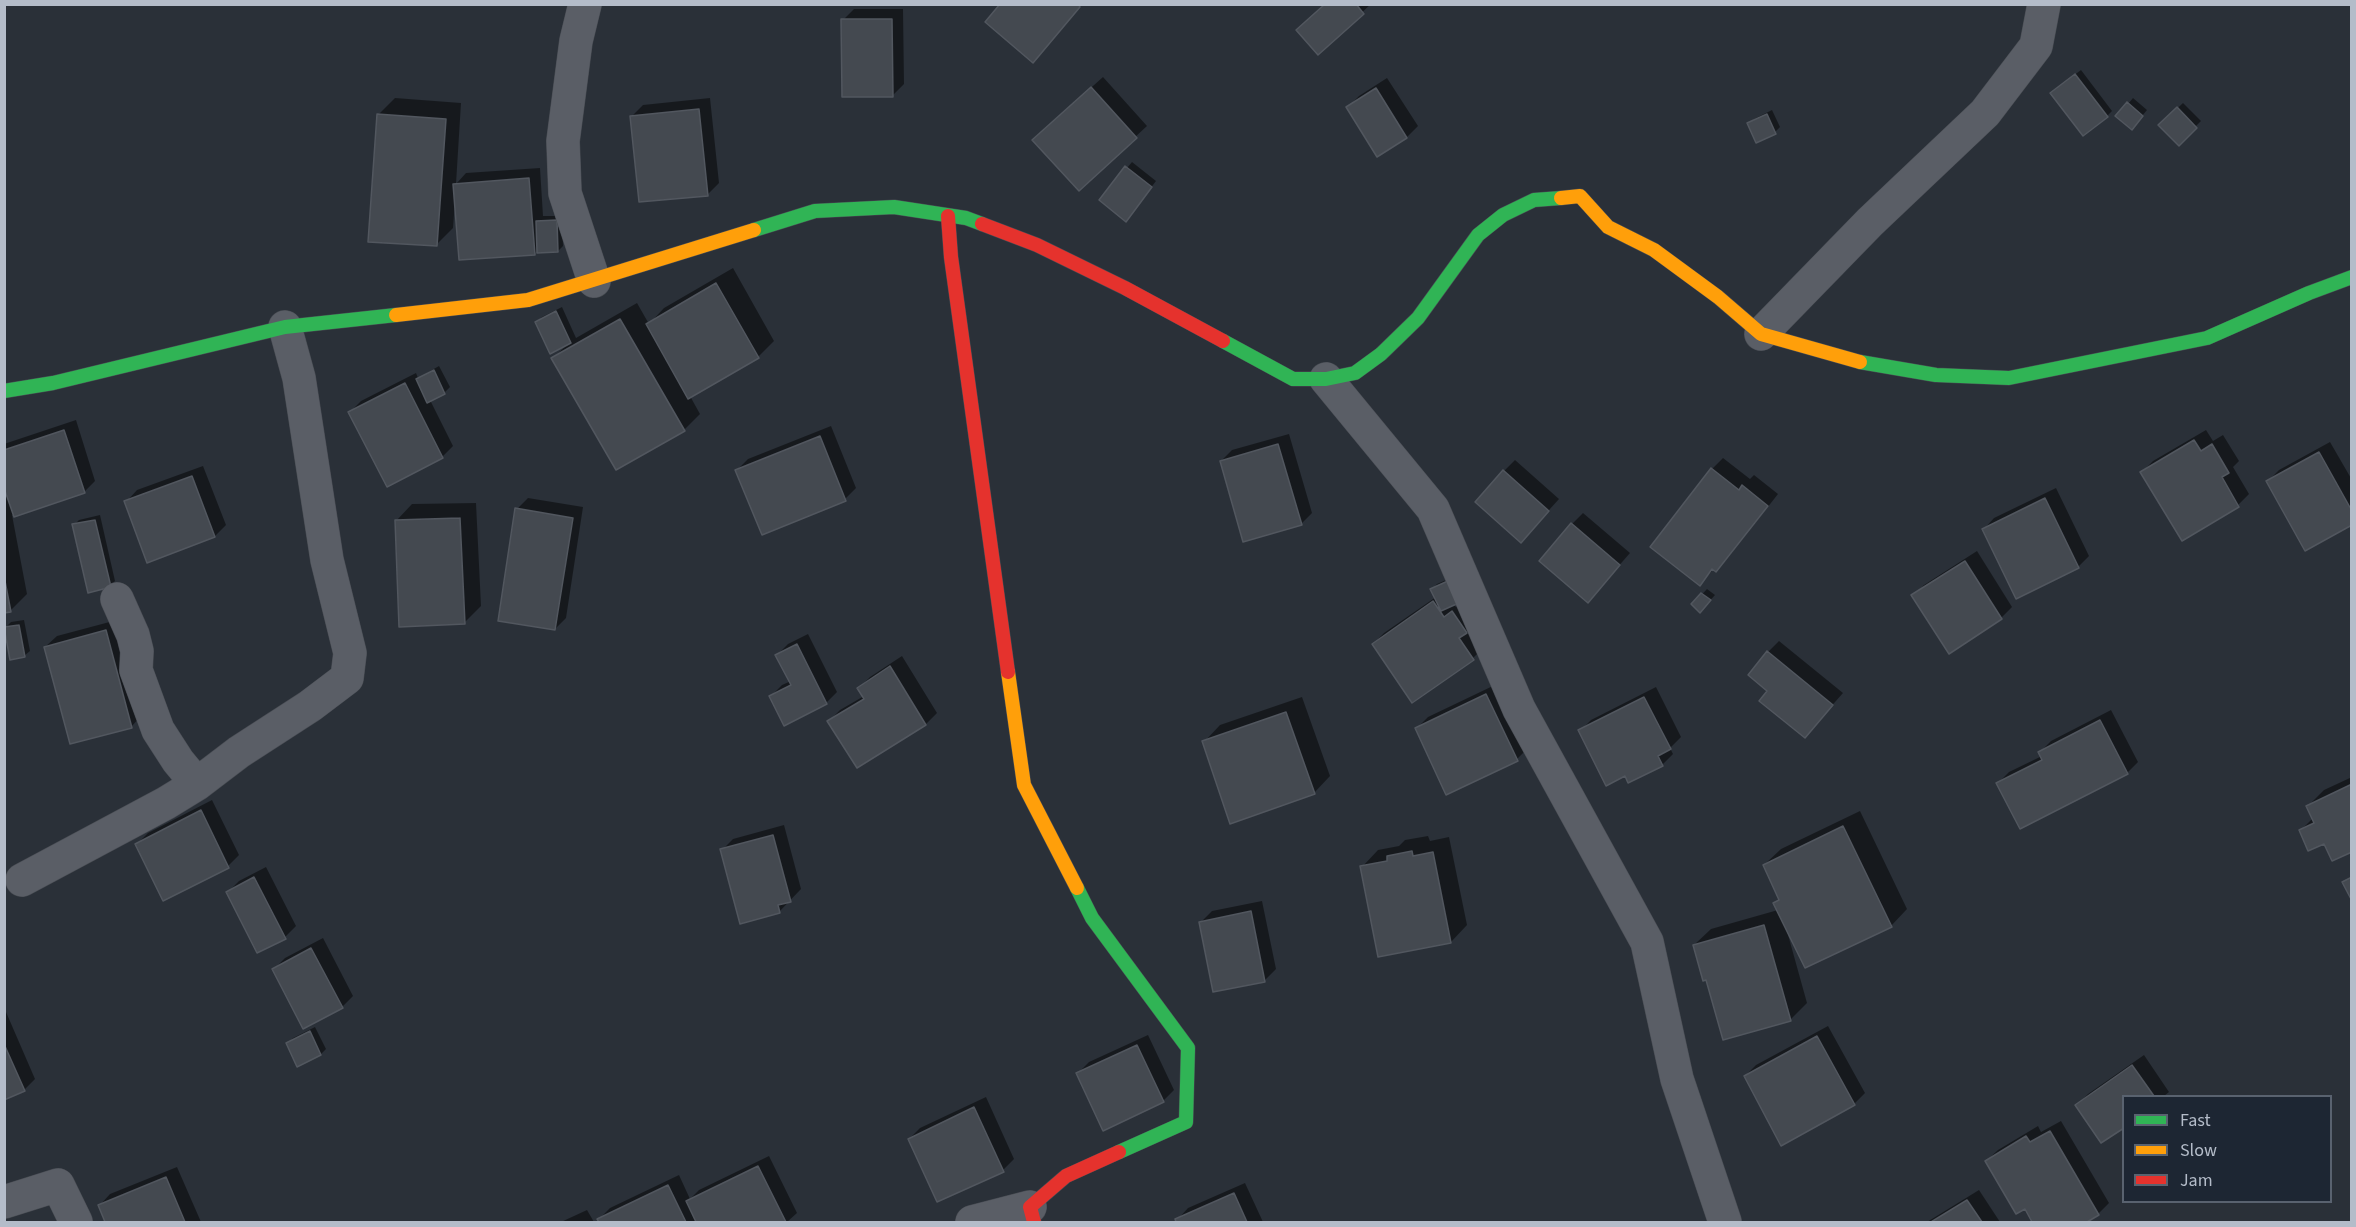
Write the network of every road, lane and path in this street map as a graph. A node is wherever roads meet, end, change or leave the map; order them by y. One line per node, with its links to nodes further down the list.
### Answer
1 (585, 4): 5 (street)
2 (2044, 4): 7 (street)
3 (948, 216): 5 (street); 8 (street); 14 (street)
4 (2352, 277): 7 (street)
5 (594, 281): 6 (street)
6 (285, 327): 9 (street); 11 (street)
7 (1761, 334): 8 (street)
8 (1326, 379): 17 (street)
9 (4, 391)
10 (117, 599): 11 (street)
11 (197, 784): 12 (street)
12 (22, 880)
13 (4, 1202): 15 (street)
14 (1032, 1215): 16 (street)
15 (76, 1222)
16 (972, 1222)
17 (1725, 1222)

